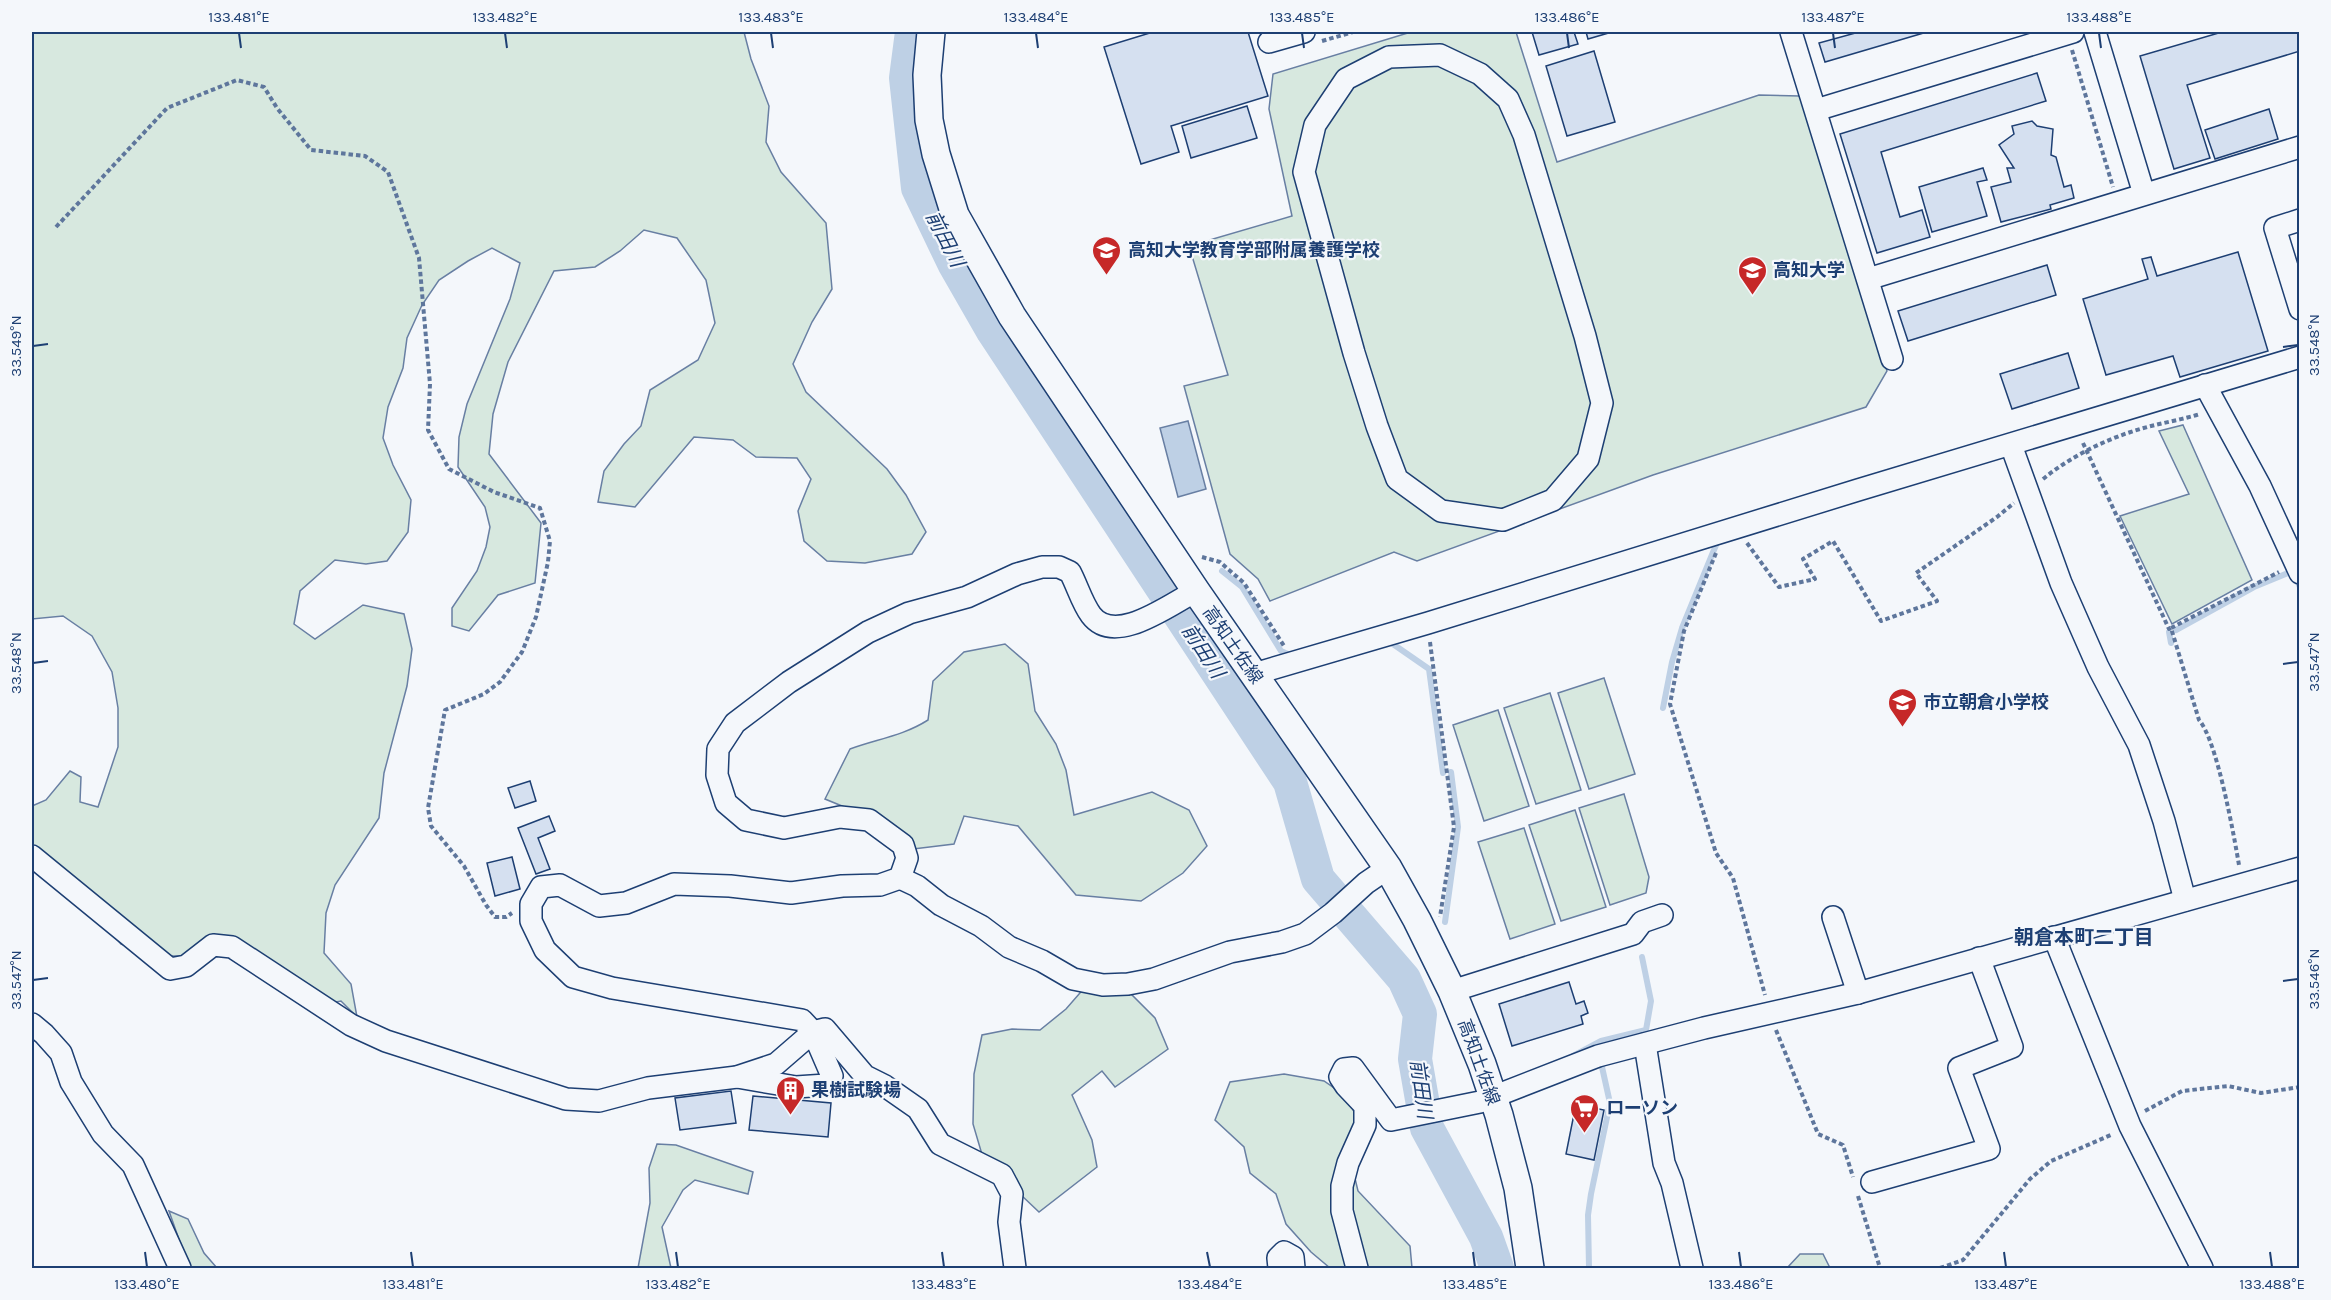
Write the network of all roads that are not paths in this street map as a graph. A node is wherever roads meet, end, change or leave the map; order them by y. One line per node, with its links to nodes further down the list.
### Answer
1 (931, 32): 19 (main road, 高知土佐線)
2 (1304, 32): 6 (street)
3 (1791, 32): 7 (street)
4 (2070, 32): 7 (street)
5 (2095, 32): 9 (street)
6 (1269, 42)
7 (1816, 110): 11 (street)
8 (2300, 147): 9 (street)
9 (2144, 194): 11 (street)
10 (2300, 219): 12 (street)
11 (1868, 279): 14 (street)
12 (2300, 309)
13 (2300, 357): 15 (street)
14 (1892, 359)
15 (2205, 385): 17 (street); 18 (street)
16 (1377, 426): 16 (street)
17 (2011, 445): 20 (street); 25 (street)
18 (2298, 569)
19 (1179, 600): 20 (main road, 高知土佐線); 24 (street)
20 (1254, 674): 22 (main road, 高知土佐線)
21 (32, 856): 35 (street)
22 (1388, 868): 24 (street); 30 (main road, 高知土佐線)
23 (2300, 868): 25 (street)
24 (900, 878): 33 (street)
25 (2185, 900): 28 (street)
26 (1662, 915): 30 (street)
27 (1833, 917): 31 (street)
28 (2054, 937): 29 (street); 45 (street)
29 (1979, 958): 31 (street); 37 (street)
30 (1452, 991): 36 (main road, 高知土佐線)
31 (1858, 993): 34 (street)
32 (32, 1024): 38 (street)
33 (813, 1032): 35 (street); 35 (street); 39 (street)
34 (1645, 1044): 36 (street); 44 (street)
35 (737, 1077)
36 (1493, 1098): 42 (street); 43 (main road, 高知土佐線)
37 (1860, 1183)
38 (180, 1269)
39 (1015, 1269)
40 (1279, 1269): 41 (street)
41 (1294, 1269)
42 (1358, 1269)
43 (1530, 1269)
44 (1692, 1269)
45 (2202, 1269)

